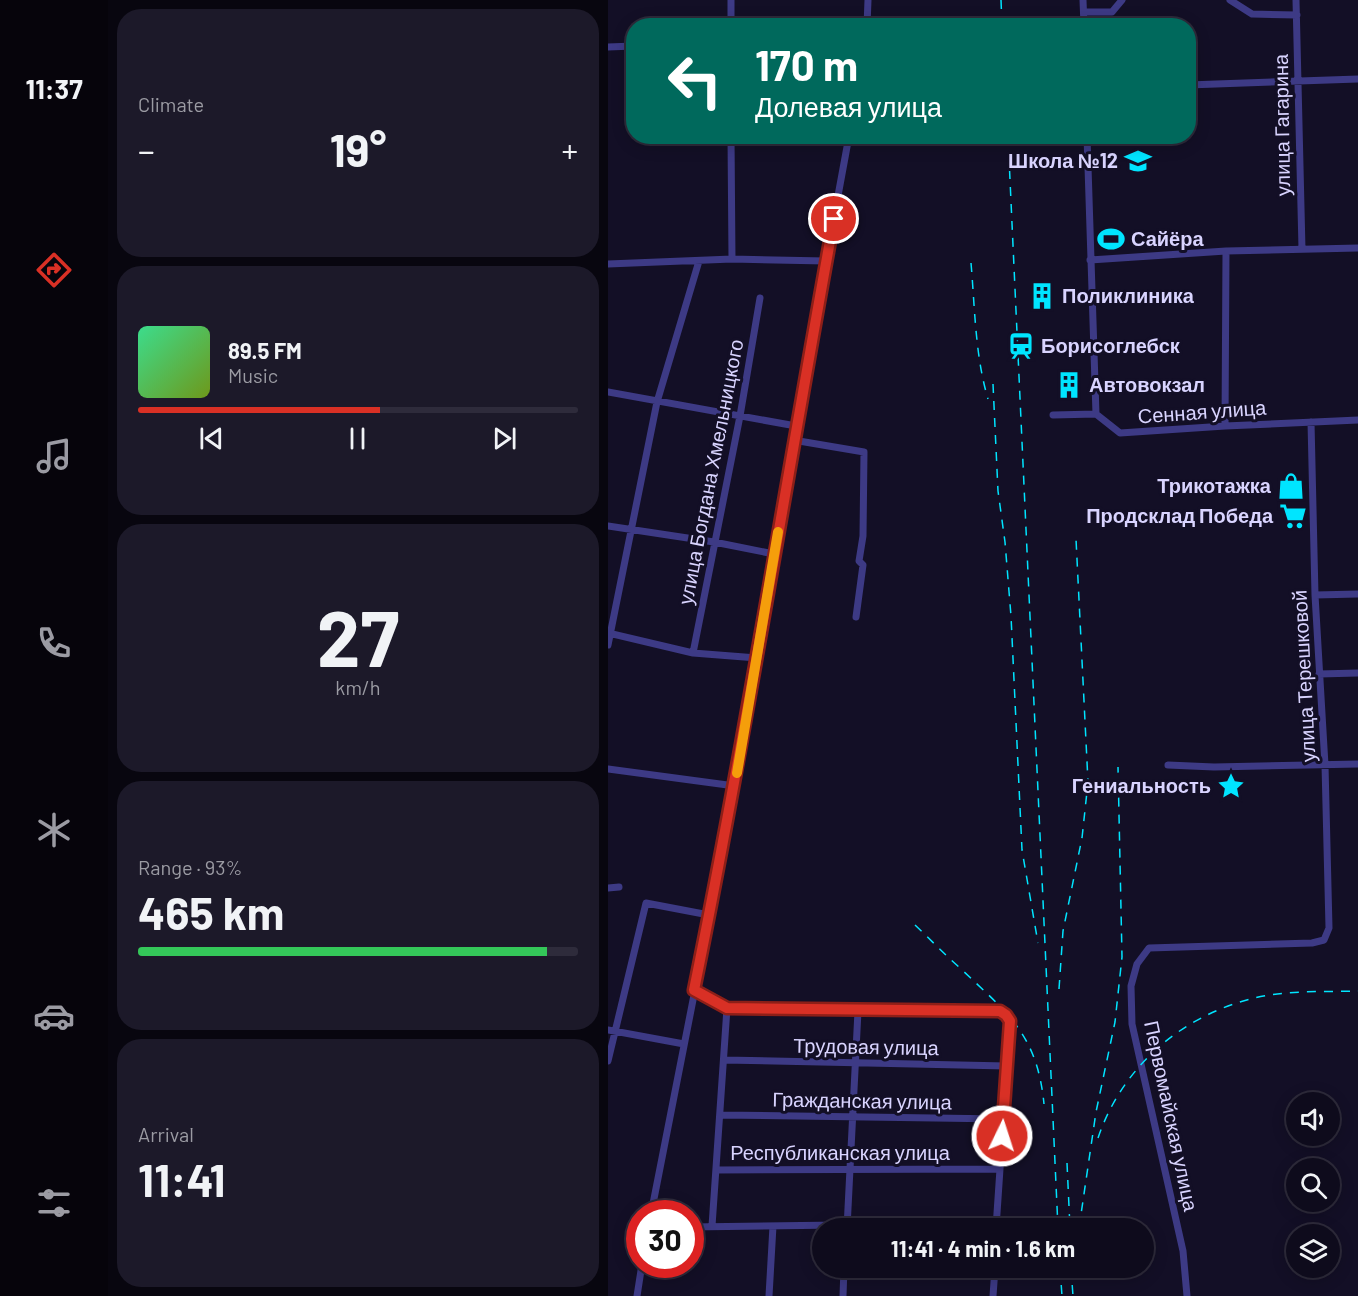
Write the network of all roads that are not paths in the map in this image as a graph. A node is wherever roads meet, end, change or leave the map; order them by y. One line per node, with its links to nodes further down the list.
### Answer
1 (731, 0): 9 (street)
2 (868, 0): 10 (street)
3 (1083, 0): 7 (street)
4 (1122, 0): 7 (street)
5 (1230, 0): 8 (street)
6 (1296, 0): 8 (street, улица Гагарина)
7 (1084, 12): 11 (street)
8 (1296, 15): 15 (street, улица Гагарина)
9 (731, 18)
10 (867, 18)
11 (1084, 18)
12 (626, 46): 13 (street)
13 (608, 47)
14 (1358, 79): 15 (street)
15 (1298, 81): 16 (street); 21 (street, улица Гагарина)
16 (1196, 85)
17 (731, 144): 23 (street)
18 (848, 144): 26 (street)
19 (1087, 144): 24 (street)
20 (1358, 248): 21 (street)
21 (1302, 249): 22 (street)
22 (1226, 251): 24 (street); 37 (street)
23 (732, 259): 25 (street); 26 (street)
24 (1090, 260): 31 (street)
25 (699, 261): 27 (street); 30 (street)
26 (826, 261): 36 (street)
27 (608, 264)
28 (760, 298): 33 (street, улица Богдана Хмельницкого)
29 (608, 392): 30 (street)
30 (657, 402): 33 (street); 40 (street)
31 (1096, 414): 32 (street); 37 (street, Сенная улица)
32 (1053, 415)
33 (740, 417): 36 (street); 41 (street, улица Богдана Хмельницкого)
34 (1358, 420): 35 (street, Сенная улица)
35 (1311, 422): 37 (street, Сенная улица); 44 (street, улица Терешковой)
36 (796, 426): 38 (street)
37 (1225, 426)
38 (793, 440): 42 (street); 45 (street)
39 (608, 526): 40 (street)
40 (631, 531): 41 (street); 46 (street)
41 (714, 542): 42 (street); 48 (street, улица Богдана Хмельницкого)
42 (774, 554): 49 (street)
43 (1358, 594): 44 (street)
44 (1315, 595): 51 (street, улица Терешковой)
45 (856, 617)
46 (610, 633): 47 (street); 48 (street)
47 (608, 645)
48 (693, 653): 49 (street)
49 (757, 658): 56 (street)
50 (1358, 673): 51 (street)
51 (1319, 674): 54 (street, улица Терешковой)
52 (1358, 764): 54 (street)
53 (1168, 765): 54 (street)
54 (1325, 765): 60 (street, улица Терешковой)
55 (608, 769): 56 (street)
56 (735, 786): 59 (street)
57 (619, 887): 58 (street)
58 (608, 888)
59 (709, 915): 61 (street); 64 (street)
60 (1149, 948): 90 (street, Первомайская улица)
61 (694, 990): 62 (street); 65 (street)
62 (727, 1008): 63 (street); 66 (street)
63 (858, 1011): 68 (street); 69 (street)
64 (612, 1030): 65 (street); 67 (street)
65 (684, 1044): 76 (street)
66 (724, 1060): 68 (street, Трудовая улица); 70 (street)
67 (608, 1061)
68 (857, 1064): 69 (street, Трудовая улица); 71 (street)
69 (1007, 1066): 72 (street)
70 (720, 1115): 71 (street, Гражданская улица); 75 (street)
71 (853, 1118): 72 (street, Гражданская улица); 74 (street)
72 (1003, 1119): 73 (street)
73 (1000, 1168): 74 (street, Республиканская улица); 78 (street)
74 (850, 1169): 75 (street, Республиканская улица); 77 (street)
75 (716, 1170): 80 (street)
76 (654, 1200)
77 (847, 1218)
78 (997, 1218)
79 (704, 1226): 80 (street)
80 (712, 1226): 81 (street)
81 (773, 1226): 82 (street); 87 (street)
82 (812, 1227)
83 (640, 1278): 86 (street)
84 (844, 1278): 88 (street)
85 (994, 1278): 89 (street)
86 (637, 1296)
87 (768, 1296)
88 (843, 1296)
89 (993, 1296)
90 (1187, 1296)

